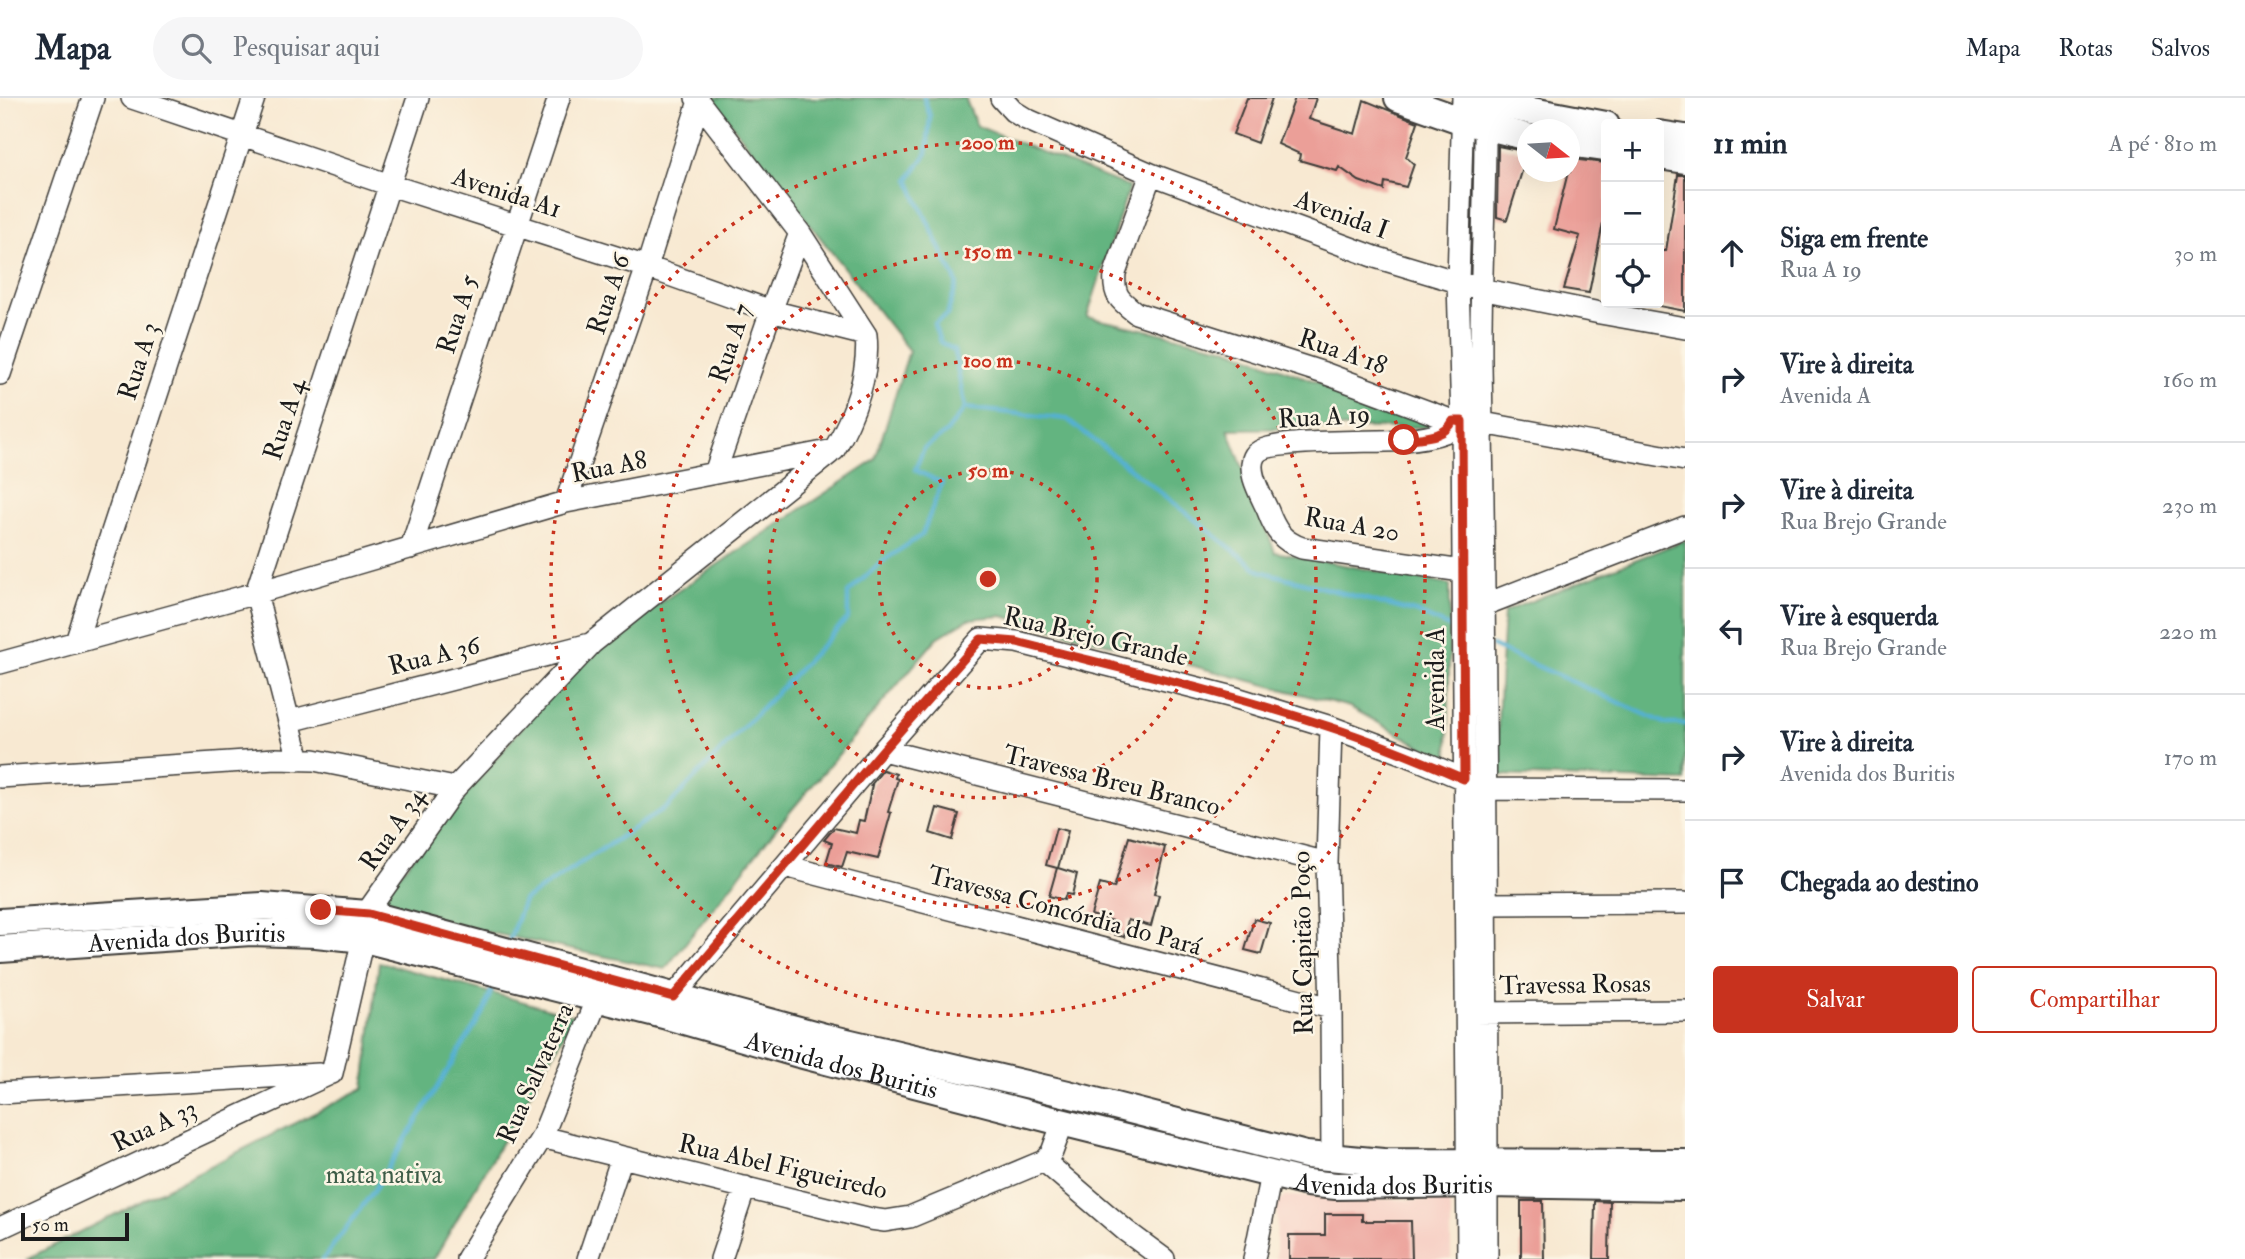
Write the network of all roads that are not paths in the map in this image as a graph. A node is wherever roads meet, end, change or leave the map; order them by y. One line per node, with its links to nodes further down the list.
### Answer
1 (93, 98): 29 (street)
2 (132, 98): 12 (street, Avenida A1)
3 (254, 98): 12 (street, Rua A 3)
4 (418, 98): 20 (street, Rua A 4)
5 (559, 98): 21 (street, Rua A 5)
6 (1000, 98): 19 (street, Avenida I)
7 (1398, 98): 9 (main road)
8 (698, 100): 22 (street); 23 (street, Rua A 6)
9 (1476, 107): 10 (main road); 11 (main road); 24 (street, Avenida A); 25 (street, Avenida A)
10 (1601, 124)
11 (1517, 130)
12 (242, 134): 20 (street, Avenida A1); 41 (street, Rua A 3)
13 (1664, 135): 14 (main road)
14 (1685, 138)
15 (1580, 144): 16 (main road)
16 (1601, 147)
17 (1664, 157): 18 (main road)
18 (1685, 160)
19 (1151, 174): 24 (street, Avenida I); 30 (street, Rua A 18)
20 (390, 185): 21 (street, Avenida A1); 39 (street, Rua A 4)
21 (516, 224): 23 (street, Avenida A1); 37 (street, Rua A 5)
22 (800, 233): 26 (street, Rua A 7); 28 (street)
23 (647, 267): 26 (street, Avenida A1); 35 (street, Rua A 6)
24 (1458, 282): 25 (street, Avenida I); 30 (street, Avenida A)
25 (1481, 289): 27 (street, Avenida I); 30 (street, Avenida A)
26 (771, 311): 28 (street, Avenida A1); 33 (street, Rua A 7)
27 (1685, 328)
28 (866, 335): 31 (street)
29 (0, 374)
30 (1466, 422): 32 (street, Rua A 18); 34 (street, Rua A 19); 38 (street, Avenida A)
31 (834, 450): 33 (street, Rua A8); 42 (street, Rua A 34)
32 (1685, 460)
33 (715, 473): 35 (street, Rua A8)
34 (1253, 474): 38 (street, Rua A 20)
35 (566, 502): 37 (street, Rua A8)
36 (1685, 527): 40 (street)
37 (411, 548): 39 (street, Rua A8)
38 (1473, 570): 40 (street, Avenida A); 49 (street, Avenida A)
39 (256, 593): 41 (street, Rua A8); 44 (street)
40 (1483, 605): 51 (street, Avenida A)
41 (76, 642): 43 (street, Rua A8)
42 (592, 643): 44 (street, Rua A 36); 50 (street, Rua A 34)
43 (0, 663)
44 (290, 721): 47 (street)
45 (1331, 727): 46 (street, Rua Brejo Grande); 49 (street, Rua Brejo Grande); 53 (street, Rua Capitão Poço)
46 (883, 750): 53 (street, Travessa Breu Branco); 54 (street, Rua Brejo Grande)
47 (299, 760): 48 (street); 50 (street)
48 (0, 777)
49 (1464, 779): 51 (street, Rua Brejo Grande); 64 (street, Avenida A)
50 (455, 788): 58 (street, Rua A 34)
51 (1487, 789): 52 (street); 56 (street, Avenida A)
52 (1685, 790)
53 (1327, 863): 62 (street, Rua Capitão Poço)
54 (785, 866): 61 (street, Rua Brejo Grande); 62 (street, Travessa Concórdia do Pará)
55 (1685, 903): 56 (street)
56 (1487, 904): 64 (street, Avenida A)
57 (0, 922): 58 (main road, Avenida dos Buritis)
58 (366, 926): 59 (main road, Avenida dos Buritis); 60 (main road, Avenida dos Buritis); 65 (street, Rua A 34)
59 (0, 949)
60 (600, 989): 61 (main road, Avenida dos Buritis); 68 (street, Rua Salvaterra)
61 (670, 1006): 67 (main road, Avenida dos Buritis); 70 (main road, Avenida dos Buritis)
62 (1331, 1008): 70 (street, Rua Capitão Poço)
63 (1685, 1011): 64 (street, Travessa Rosas)
64 (1475, 1013): 73 (street, Avenida A)
65 (332, 1073): 66 (street); 77 (street, Rua A 33)
66 (0, 1093)
67 (1063, 1122): 71 (street); 74 (main road, Avenida dos Buritis)
68 (542, 1137): 69 (street, Rua Abel Figueiredo); 78 (street, Rua Salvaterra)
69 (622, 1157): 75 (street, Rua Abel Figueiredo); 79 (street)
70 (1332, 1158): 73 (main road, Avenida dos Buritis)
71 (1044, 1161): 75 (street, Rua Abel Figueiredo); 81 (street)
72 (1685, 1163): 73 (main road, Avenida dos Buritis)
73 (1477, 1173): 74 (main road, Avenida dos Buritis); 76 (main road, Avenida dos Buritis); 83 (street, Avenida A); 84 (street, Avenida A)
74 (1271, 1174): 82 (street)
75 (745, 1187): 80 (street)
76 (1685, 1187)
77 (0, 1228)
78 (467, 1259)
79 (588, 1259)
80 (721, 1259)
81 (1164, 1259)
82 (1254, 1259)
83 (1468, 1259)
84 (1487, 1259)

